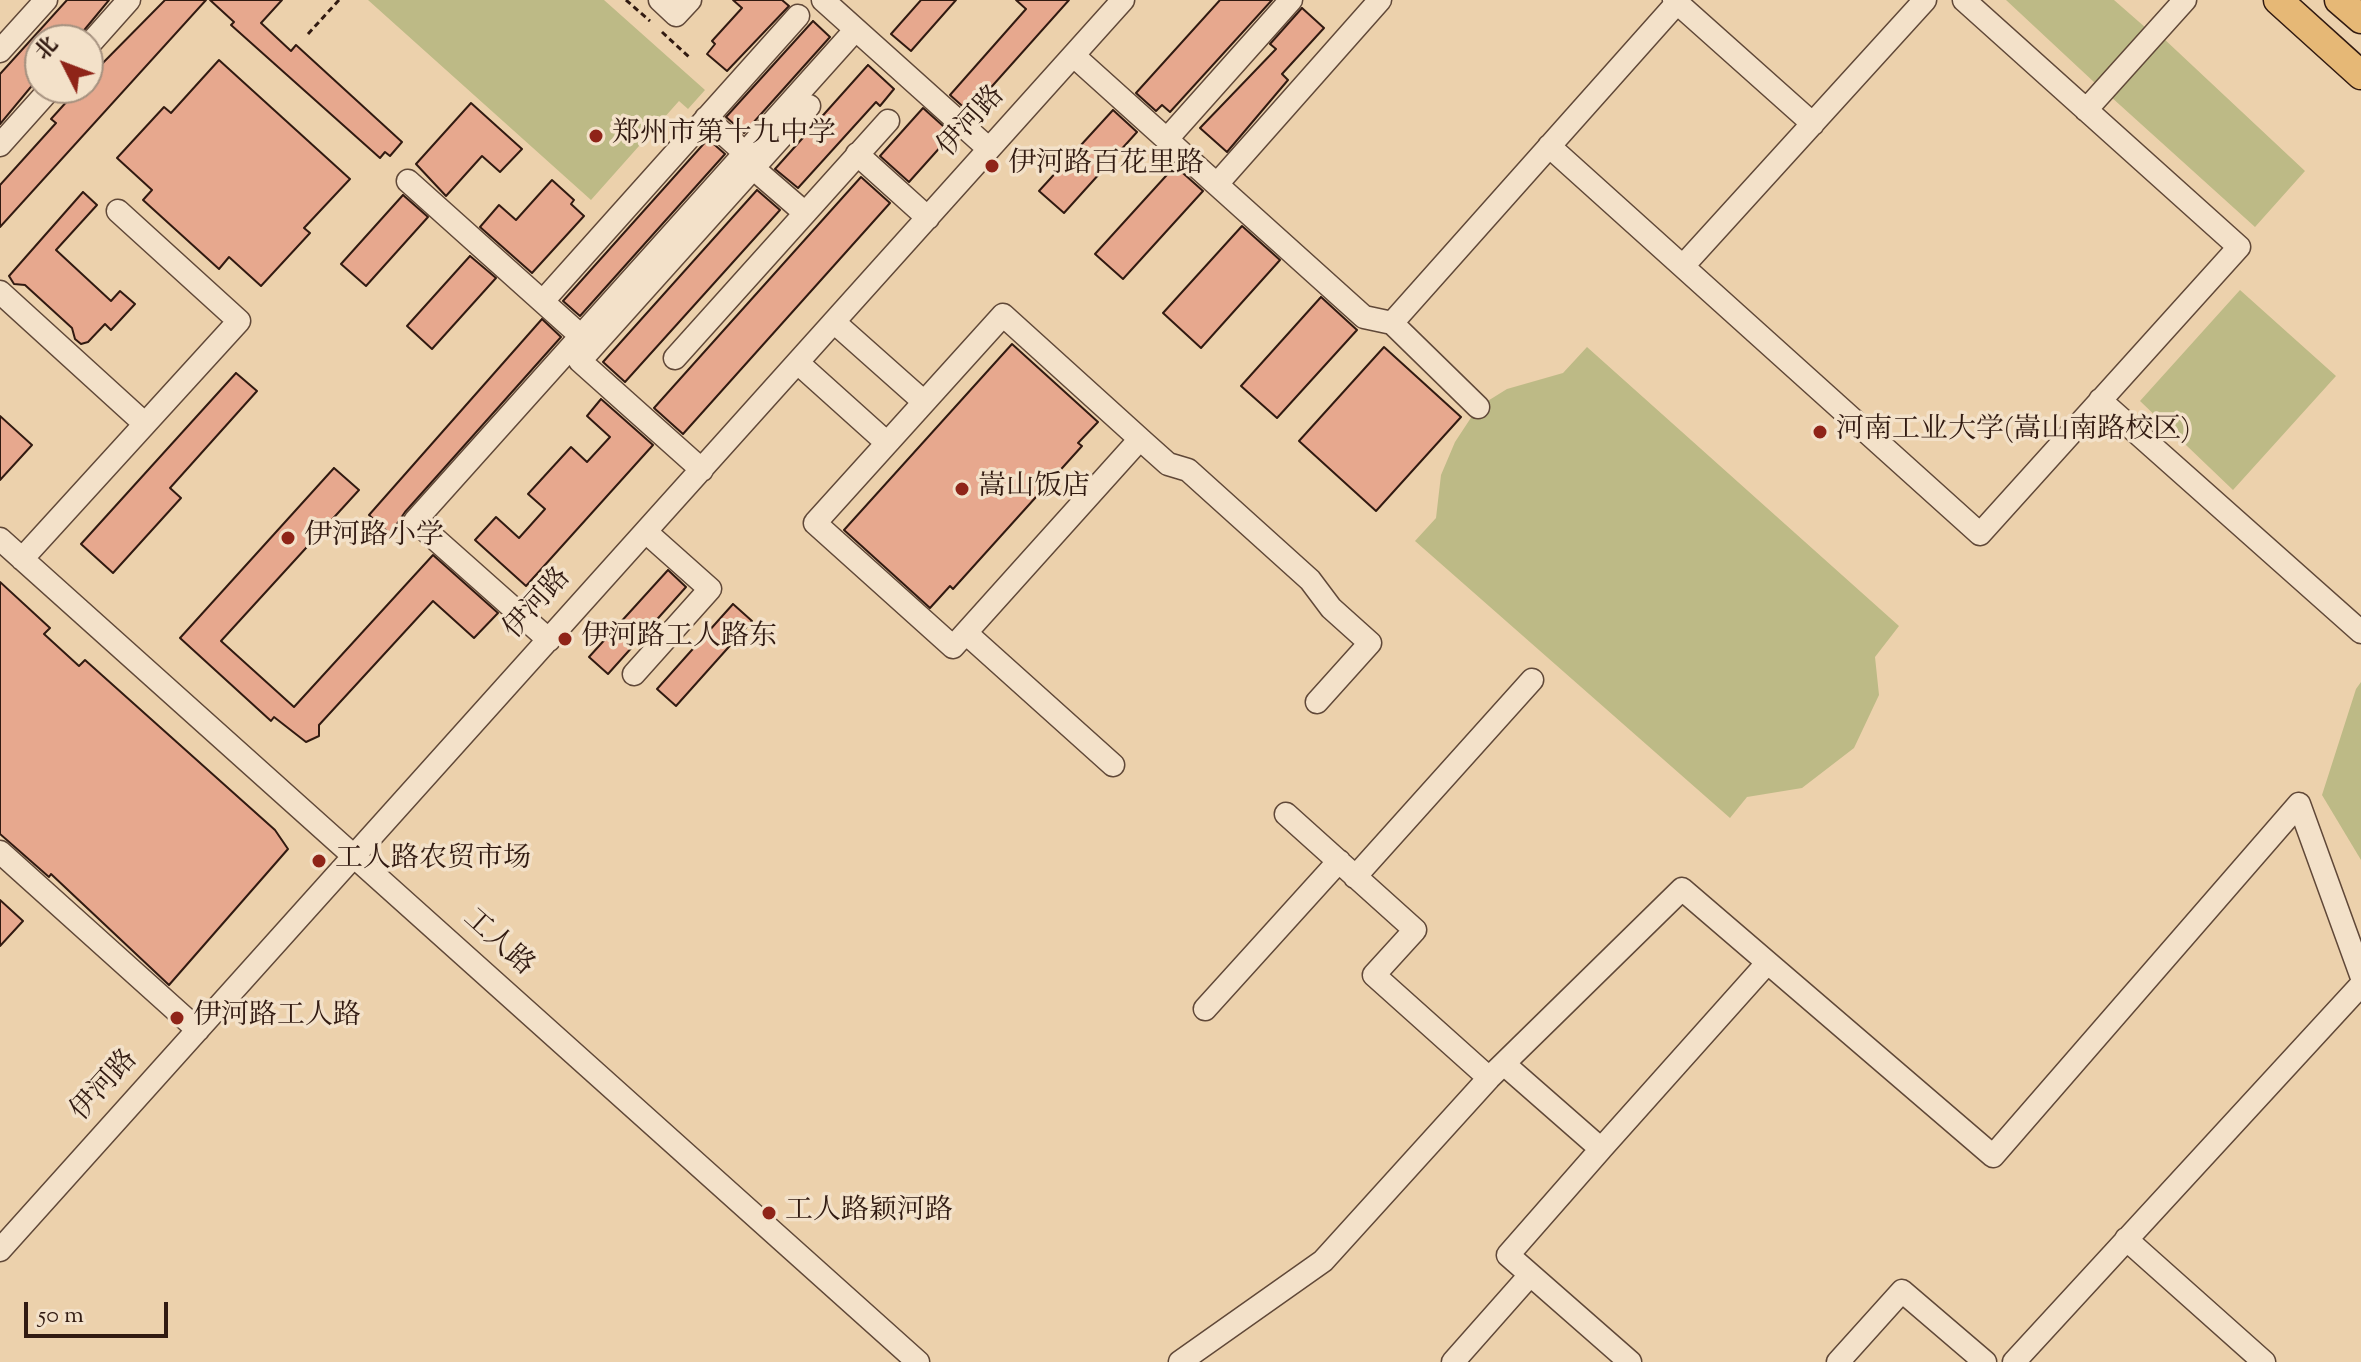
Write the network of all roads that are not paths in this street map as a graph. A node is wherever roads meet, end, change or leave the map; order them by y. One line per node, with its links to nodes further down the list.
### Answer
1 (46, 0): 19 (street)
2 (129, 0): 17 (street)
3 (660, 0): 4 (street)
4 (690, 0)
5 (823, 0): 31 (street)
6 (1123, 0): 20 (street, 伊河路)
7 (1291, 0): 28 (street)
8 (1380, 0): 35 (street)
9 (1925, 0): 27 (street)
10 (1964, 0): 24 (street)
11 (2185, 0): 24 (street)
12 (2278, 0): 21 (main road)
13 (2339, 0): 16 (main road)
14 (1675, 1): 27 (street); 30 (street)
15 (798, 16): 25 (street)
16 (2361, 19)
17 (104, 28)
18 (849, 37): 33 (street)
19 (0, 51)
20 (1074, 56): 28 (street); 31 (street, 伊河路)
21 (2361, 75)
22 (37, 104): 29 (street)
23 (809, 106): 33 (street)
24 (2086, 110): 47 (street)
25 (706, 118): 33 (street); 41 (street)
26 (888, 121): 32 (street)
27 (1813, 124): 39 (street)
28 (1167, 139): 35 (street)
29 (0, 145)
30 (1549, 146): 39 (street); 43 (street)
31 (989, 149): 38 (street, 伊河路)
32 (857, 154): 37 (street); 38 (street)
33 (749, 160): 37 (street); 44 (street); 53 (street)
34 (408, 181): 41 (street)
35 (1217, 184): 43 (street)
36 (118, 211): 50 (street)
37 (805, 213): 45 (street)
38 (928, 218): 42 (street, 伊河路)
39 (1683, 266): 47 (street)
40 (0, 292): 50 (street)
41 (543, 301): 44 (street)
42 (834, 322): 46 (street, 伊河路); 48 (street)
43 (1392, 323): 49 (street)
44 (581, 336): 59 (street)
45 (675, 358)
46 (798, 363): 52 (street); 53 (street, 伊河路)
47 (2100, 400): 57 (street)
48 (924, 402): 51 (street); 52 (street)
49 (1478, 407)
50 (145, 424): 56 (street)
51 (1140, 439): 58 (street); 62 (street)
52 (887, 443): 58 (street)
53 (702, 470): 54 (street, 伊河路)
54 (646, 532): 59 (street, 伊河路); 60 (street)
55 (0, 539): 56 (street, 工人路)
56 (22, 559): 66 (street, 工人路)
57 (2361, 632)
58 (966, 633): 63 (street)
59 (549, 640): 66 (street, 伊河路)
60 (634, 674)
61 (1532, 680): 67 (street)
62 (1317, 702)
63 (1113, 765)
64 (1286, 814): 67 (street)
65 (0, 852): 72 (street)
66 (354, 856): 72 (street, 伊河路); 78 (street, 工人路)
67 (1347, 869): 71 (street); 73 (street)
68 (1761, 970): 74 (street)
69 (2361, 975): 73 (street)
70 (2361, 985): 75 (street)
71 (1205, 1009)
72 (198, 1030): 76 (street, 伊河路)
73 (1496, 1071): 74 (street); 79 (street)
74 (1601, 1149): 77 (street)
75 (2126, 1239): 84 (street); 85 (street)
76 (0, 1250)
77 (1530, 1275): 80 (street); 81 (street)
78 (918, 1362)
79 (1180, 1362)
80 (1453, 1362)
81 (1630, 1362)
82 (1838, 1362): 83 (street)
83 (1985, 1362)
84 (2014, 1362)
85 (2264, 1362)

